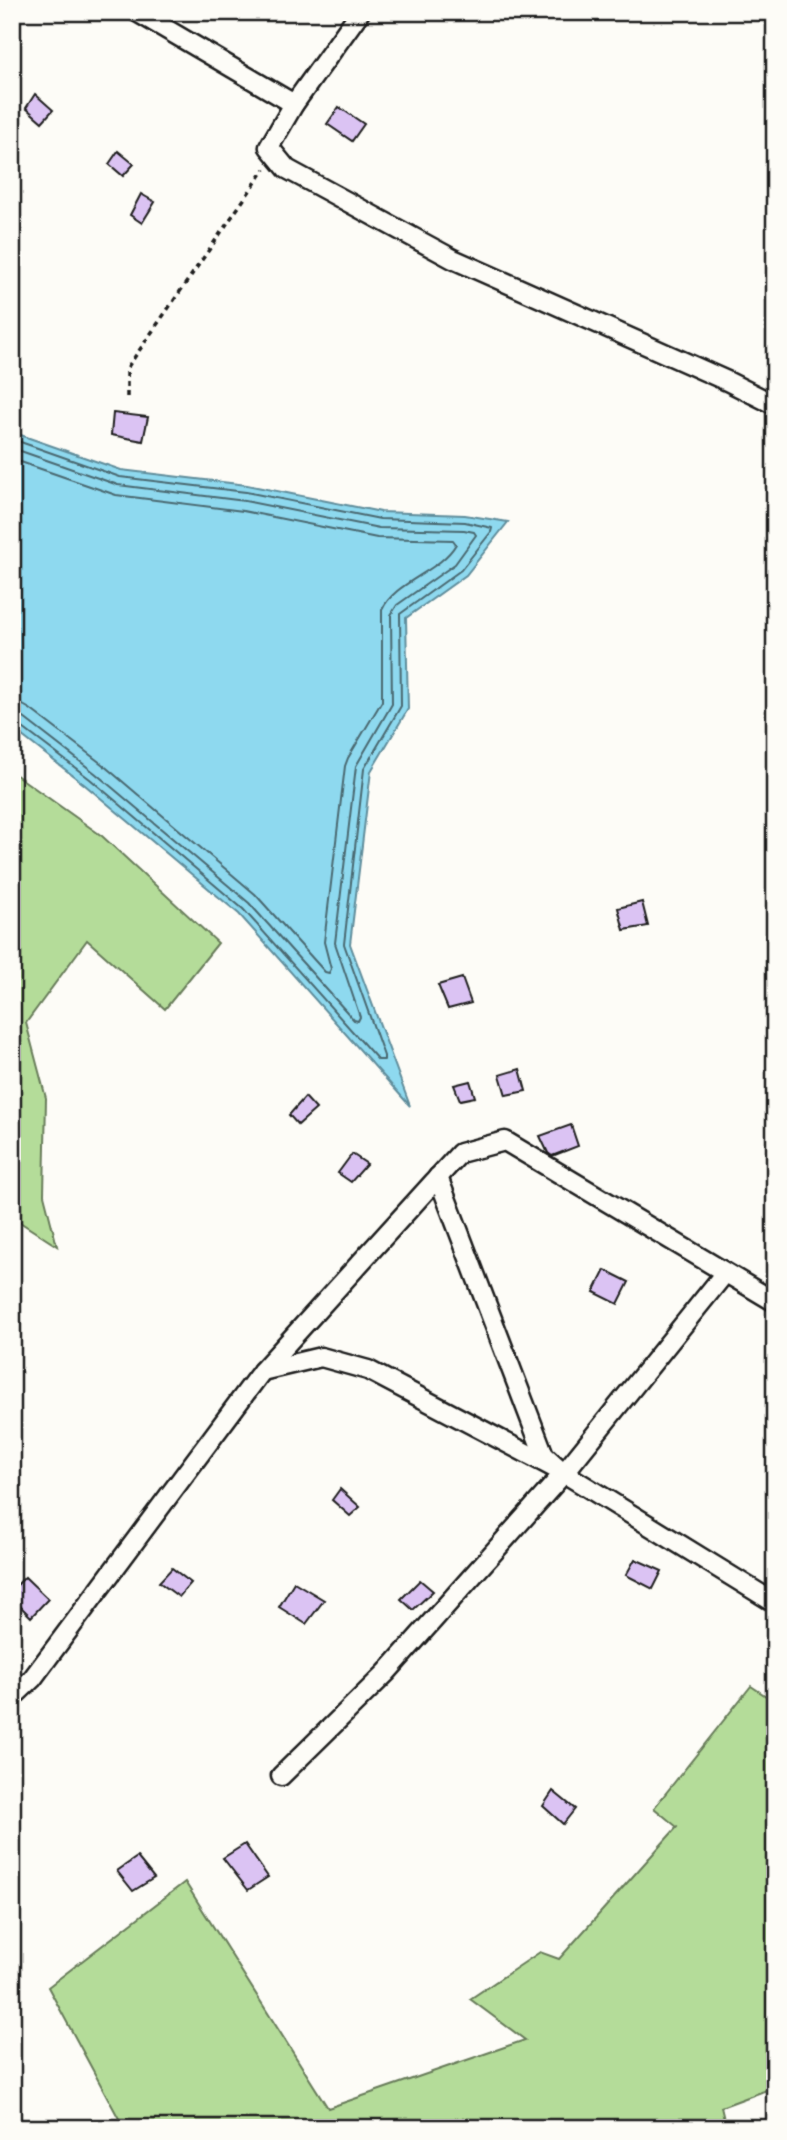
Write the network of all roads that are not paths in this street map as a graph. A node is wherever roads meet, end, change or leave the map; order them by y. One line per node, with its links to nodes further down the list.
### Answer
1 (136, 12): 3 (street)
2 (360, 12): 3 (street)
3 (294, 104): 4 (street)
4 (775, 405)
5 (438, 1177): 6 (street); 8 (street); 9 (street)
6 (724, 1273): 7 (street); 9 (street)
7 (775, 1302)
8 (262, 1371): 9 (street); 11 (street)
9 (564, 1473): 10 (street); 12 (street)
10 (775, 1603)
11 (12, 1698)
12 (281, 1776)

